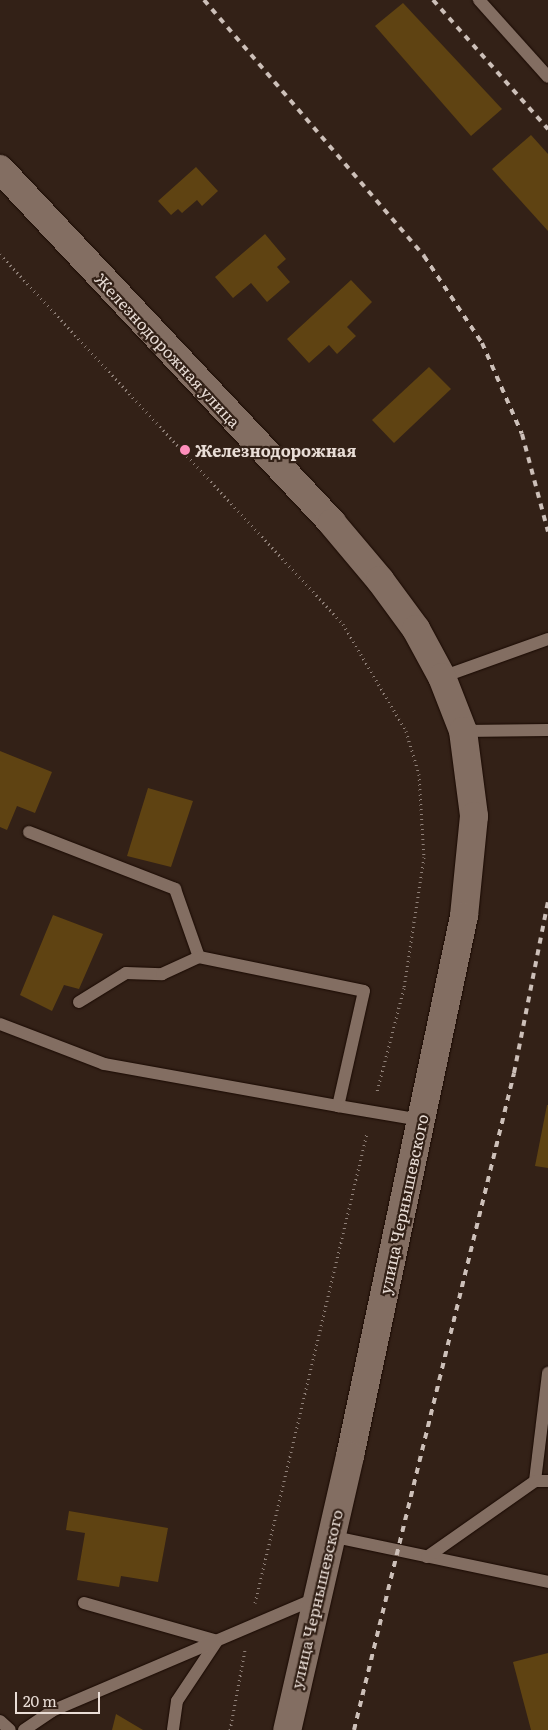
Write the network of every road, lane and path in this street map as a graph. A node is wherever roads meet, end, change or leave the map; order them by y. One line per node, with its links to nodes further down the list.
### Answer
1 (480, 0): 2 (lane)
2 (548, 77)
3 (0, 169): 6 (main road, Железнодорожная улица)
4 (0, 254): 14 (path)
5 (548, 639): 6 (lane)
6 (442, 677): 8 (main road, улица Чернышевского)
7 (548, 730): 8 (lane)
8 (463, 731): 15 (main road, улица Чернышевского)
9 (29, 832): 10 (lane)
10 (198, 957): 11 (lane); 13 (lane)
11 (80, 1002)
12 (0, 1024): 13 (lane)
13 (338, 1106): 14 (lane)
14 (372, 1112): 15 (lane); 23 (path)
15 (421, 1120): 18 (main road, улица Чернышевского)
16 (548, 1373): 17 (lane)
17 (542, 1481): 19 (lane)
18 (330, 1536): 19 (lane); 21 (main road, улица Чернышевского)
19 (427, 1556): 20 (lane)
20 (548, 1582)
21 (314, 1599): 23 (lane); 30 (main road, улица Чернышевского)
22 (84, 1603): 24 (lane)
23 (250, 1627): 24 (lane); 29 (path)
24 (217, 1641): 27 (lane); 28 (lane)
25 (0, 1721): 26 (lane)
26 (10, 1730)
27 (24, 1730)
28 (173, 1730)
29 (230, 1730)
30 (287, 1730)

